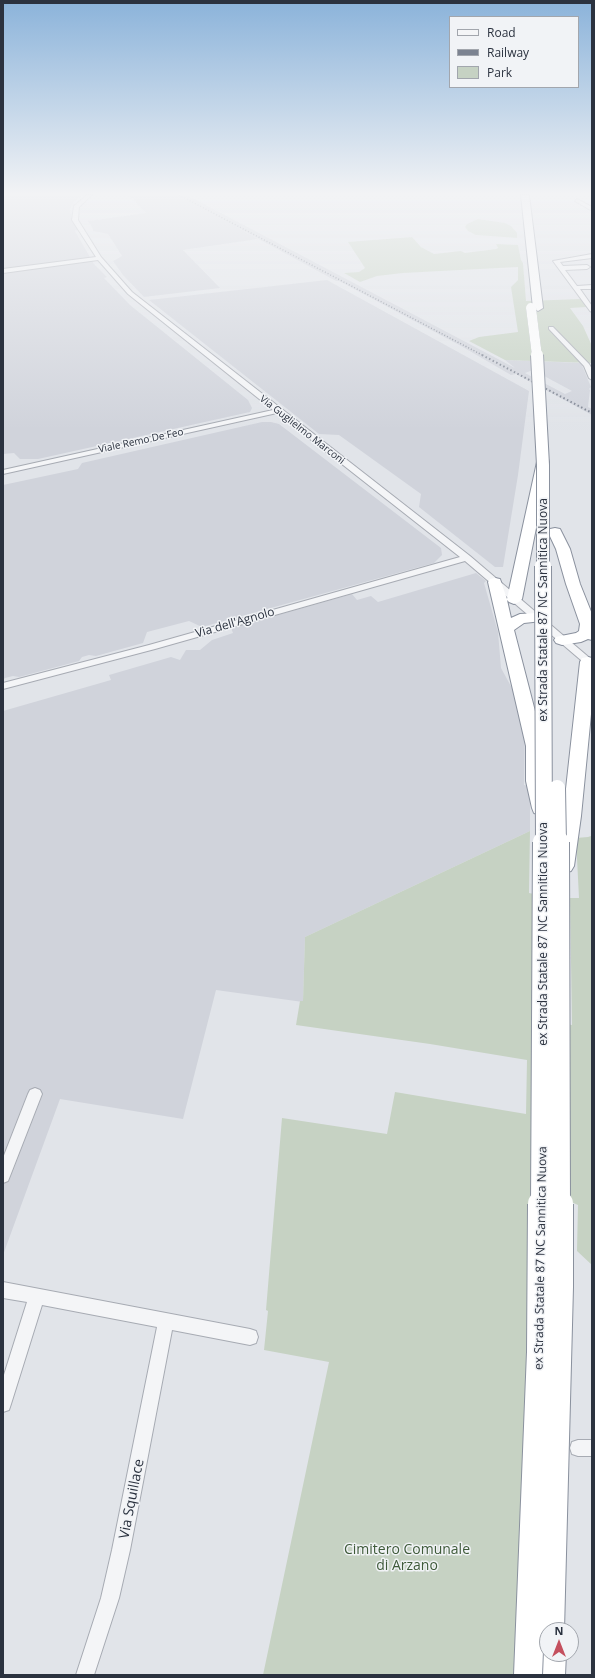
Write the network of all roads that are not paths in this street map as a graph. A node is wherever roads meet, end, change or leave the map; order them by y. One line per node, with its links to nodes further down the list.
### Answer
1 (113, 273): 11 (street, Via Guglielmo Marconi)
2 (530, 273): 7 (highway, ex Strada Statale 87 NC Sannitica Nuova)
3 (532, 273): 7 (highway, ex Strada Statale 87 NC Sannitica Nuova)
4 (565, 273): 6 (street)
5 (592, 287): 6 (street)
6 (576, 288): 8 (street)
7 (535, 308): 12 (highway, ex Strada Statale 87 NC Sannitica Nuova, bridge); 14 (highway, ex Strada Statale 87 NC Sannitica Nuova)
8 (592, 310)
9 (551, 328): 10 (street)
10 (592, 378)
11 (279, 411): 13 (street, Viale Remo De Feo); 15 (street, Via Guglielmo Marconi)
12 (543, 462): 16 (highway, bridge); 26 (highway, ex Strada Statale 87 NC Sannitica Nuova, bridge)
13 (3, 472)
14 (555, 532): 21 (highway); 27 (highway, ex Strada Statale 87 NC Sannitica Nuova, bridge)
15 (467, 558): 17 (street, Via Guglielmo Marconi); 24 (street, Via dell'Agnolo)
16 (523, 559): 17 (highway); 18 (highway)
17 (490, 578): 18 (street, Via Guglielmo Marconi); 20 (highway)
18 (514, 600): 19 (street, Via Guglielmo Marconi)
19 (537, 618): 20 (highway); 22 (street, Via Guglielmo Marconi)
20 (507, 628): 26 (highway, bridge)
21 (590, 630): 22 (highway)
22 (566, 642): 23 (street, Via Guglielmo Marconi)
23 (590, 664): 25 (highway)
24 (3, 686)
25 (588, 694): 27 (highway, bridge)
26 (544, 826): 38 (highway, ex Strada Statale 87 NC Sannitica Nuova, bridge)
27 (559, 895): 35 (highway, ex Strada Statale 87 NC Sannitica Nuova, bridge)
28 (35, 1094): 29 (street)
29 (3, 1176)
30 (3, 1290): 31 (street)
31 (37, 1296): 32 (street); 34 (street)
32 (166, 1321): 33 (street); 37 (street, Via Squillace)
33 (250, 1337)
34 (3, 1404)
35 (550, 1622)
36 (550, 1662): 39 (highway)
37 (85, 1675)
38 (528, 1675)
39 (549, 1675)

